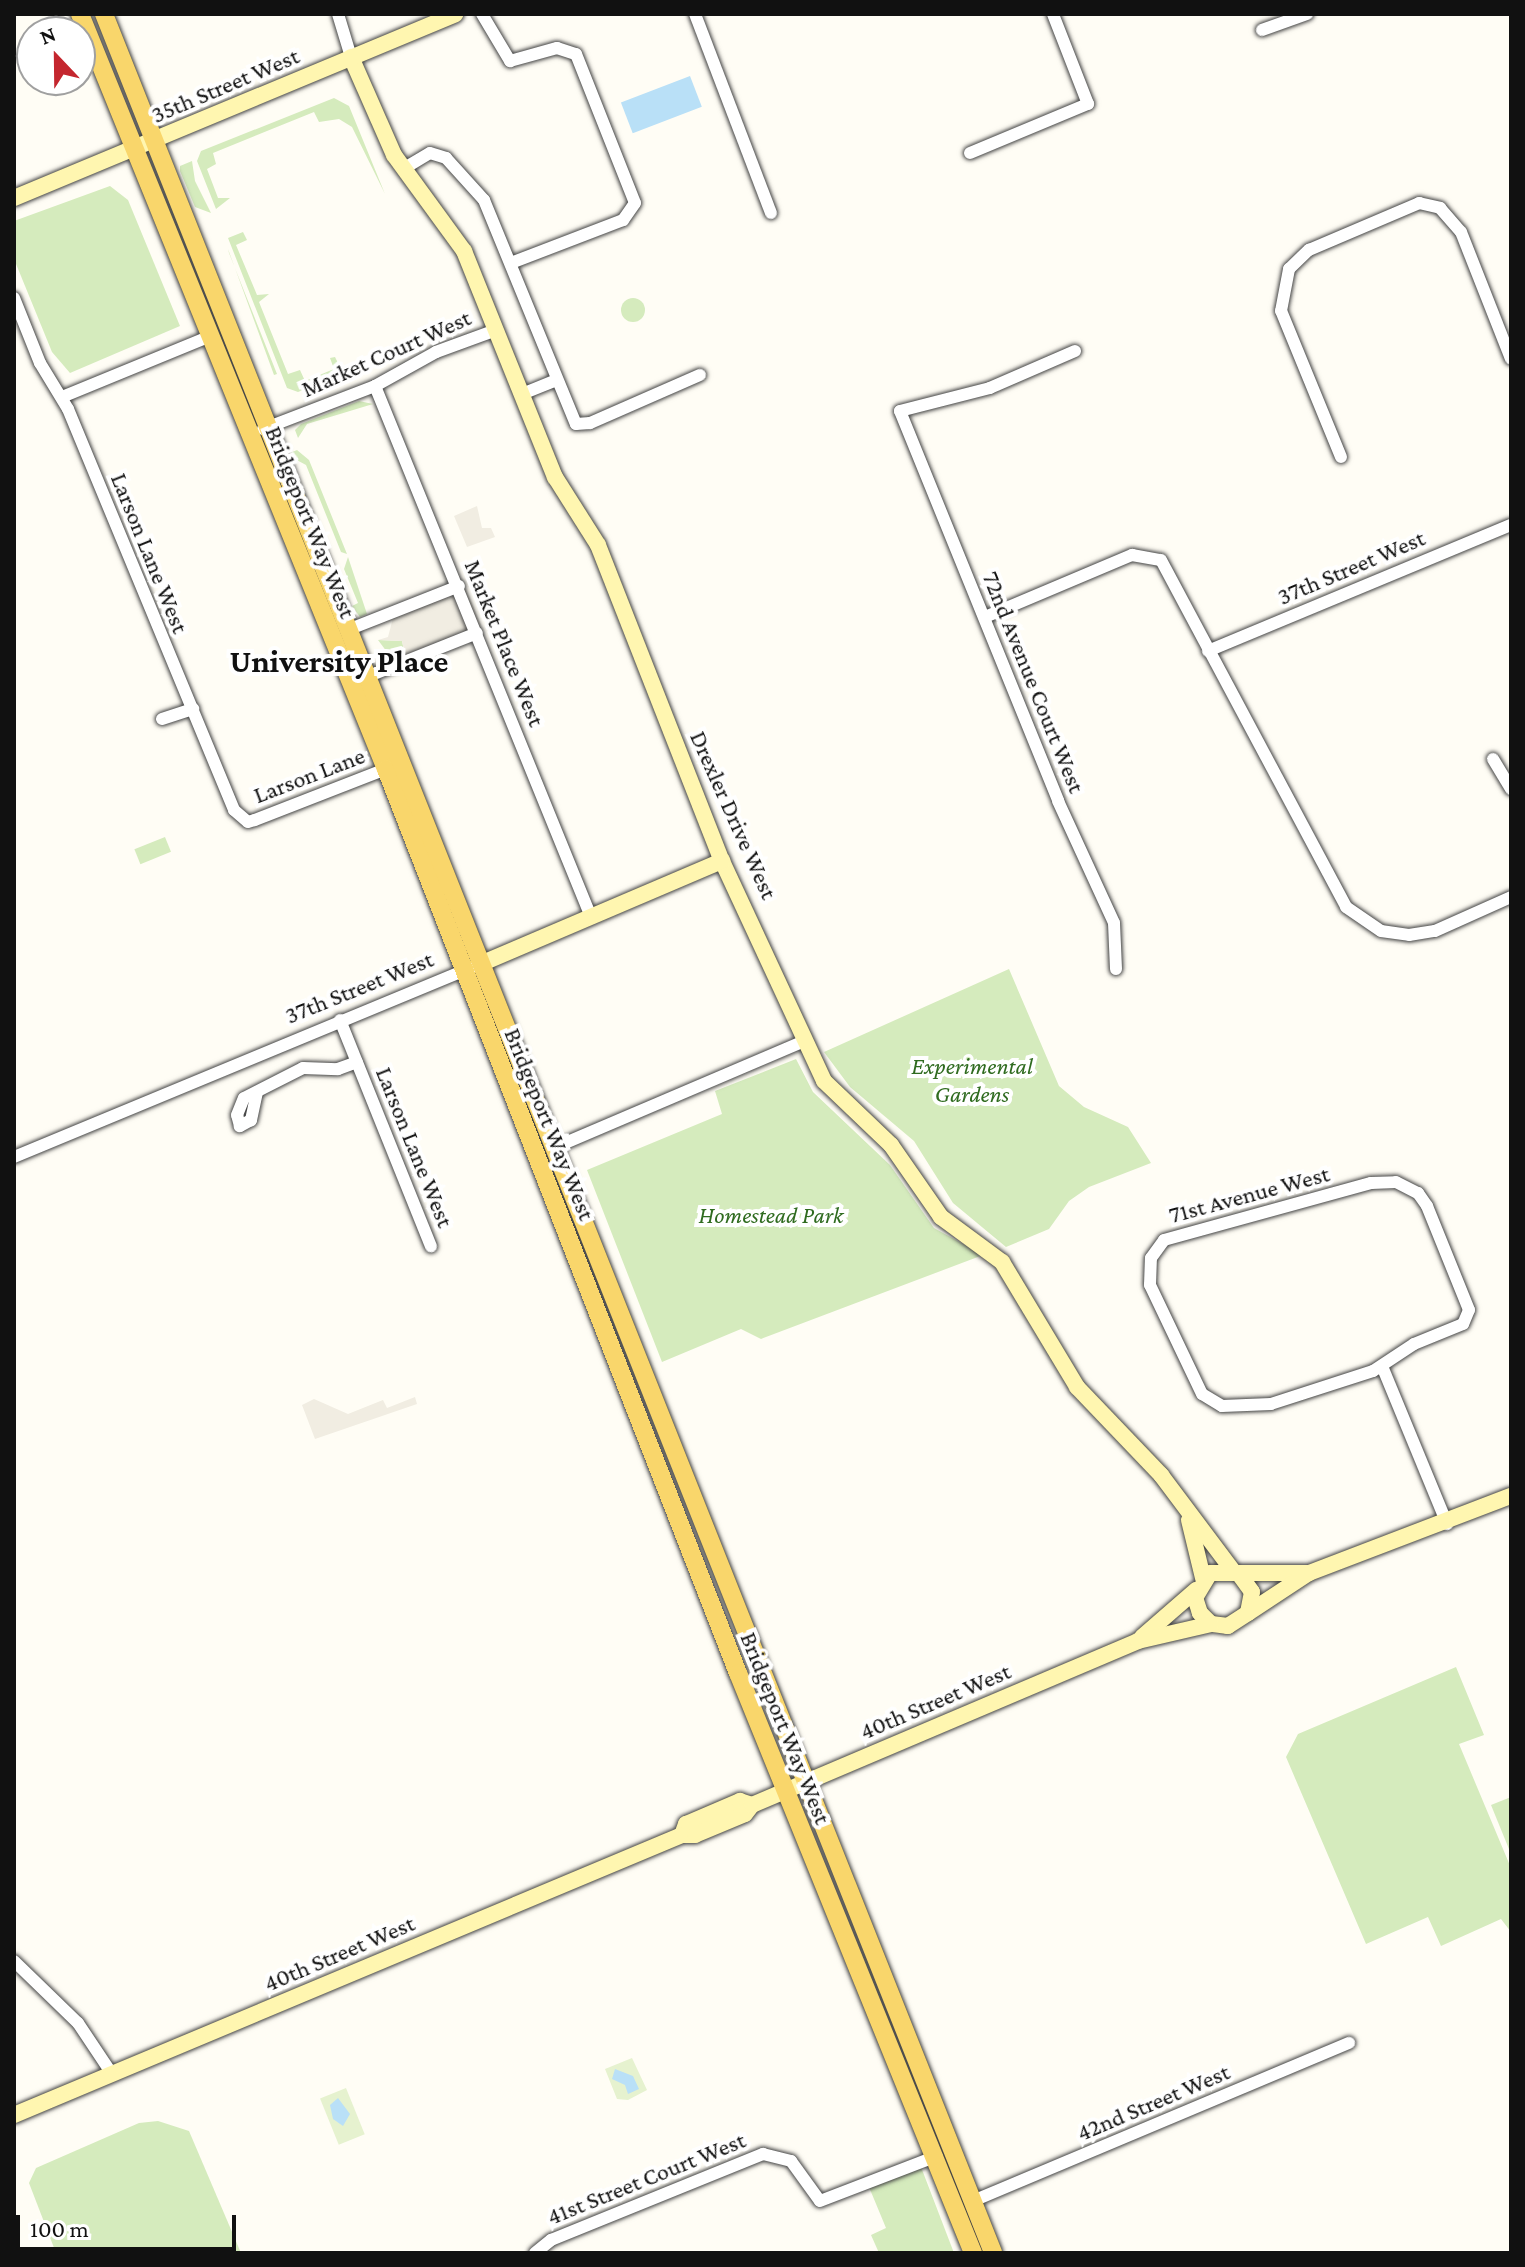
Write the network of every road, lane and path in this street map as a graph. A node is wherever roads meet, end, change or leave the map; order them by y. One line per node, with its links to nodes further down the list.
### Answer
1 (80, 14): 12 (main road, Bridgeport Way West)
2 (104, 14): 11 (main road, Bridgeport Way West)
3 (338, 14): 10 (street)
4 (455, 14): 10 (street, 35th Street West)
5 (482, 14): 17 (street)
6 (695, 14): 16 (street)
7 (1053, 14): 13 (street)
8 (1307, 14): 9 (street)
9 (1262, 30)
10 (351, 57): 11 (street, 35th Street West); 14 (street, Drexler Drive West)
11 (157, 141): 12 (street, 35th Street West); 28 (main road, Bridgeport Way West)
12 (134, 150): 15 (street, 35th Street West); 20 (main road, Bridgeport Way West)
13 (970, 153)
14 (403, 169): 17 (street); 19 (street, Drexler Drive West)
15 (14, 198)
16 (771, 213)
17 (511, 263): 24 (street)
18 (14, 298): 27 (street, Larson Lane West)
19 (496, 330): 25 (street, Market Court West); 26 (street, Drexler Drive West)
20 (208, 337): 27 (street); 29 (main road, Bridgeport Way West)
21 (1075, 351): 33 (street, 72nd Avenue Court West)
22 (1511, 359): 30 (street)
23 (700, 375): 24 (street)
24 (556, 380): 26 (street)
25 (375, 386): 28 (street, Market Court West); 32 (street, Market Place West)
26 (522, 394): 44 (street, Drexler Drive West)
27 (62, 397): 38 (street, Larson Lane West)
28 (271, 426): 29 (street, Market Court West); 34 (main road, Bridgeport Way West)
29 (249, 435): 41 (main road, Bridgeport Way West)
30 (1341, 457)
31 (1511, 525): 36 (street, 37th Street West)
32 (459, 586): 34 (street); 35 (street, Market Place West)
33 (985, 617): 36 (street); 48 (street, 72nd Avenue Court West)
34 (350, 629): 37 (main road, Bridgeport Way West)
35 (477, 633): 37 (street); 46 (street, Market Place West)
36 (1208, 651): 45 (street)
37 (369, 676): 47 (main road, Bridgeport Way West)
38 (193, 709): 39 (street); 43 (street, Larson Lane West)
39 (162, 719)
40 (1493, 759): 42 (street)
41 (386, 769): 43 (street, Larson Lane); 49 (main road, Bridgeport Way West)
42 (1511, 789)
43 (248, 822)
44 (722, 861): 46 (street, 37th Street West); 51 (street, Drexler Drive West)
45 (1511, 897)
46 (591, 917): 47 (street, 37th Street West)
47 (485, 962): 49 (street, 37th Street West); 54 (main road, Bridgeport Way West)
48 (1116, 969)
49 (463, 971): 50 (street, 37th Street West); 68 (main road, Bridgeport Way West)
50 (340, 1020): 52 (street, Larson Lane West); 55 (street, 37th Street West)
51 (805, 1041): 54 (street); 59 (street, Drexler Drive West)
52 (357, 1062): 53 (street); 56 (street, Larson Lane West)
53 (257, 1092)
54 (556, 1147): 67 (main road, Bridgeport Way West)
55 (14, 1157)
56 (431, 1246)
57 (1382, 1366): 57 (street, 71st Avenue West); 60 (street)
58 (1511, 1496): 60 (street)
59 (1187, 1514): 61 (street, Drexler Drive West); 63 (street, Drexler Drive West)
60 (1447, 1524): 62 (street)
61 (1236, 1572): 62 (street); 63 (street); 64 (street)
62 (1309, 1573): 64 (street)
63 (1200, 1584): 65 (street); 66 (street, 40th Street West)
64 (1248, 1613): 65 (street)
65 (1211, 1624): 66 (street, 40th Street West)
66 (1138, 1641): 67 (street, 40th Street West)
67 (805, 1783): 68 (street, 40th Street West); 74 (main road, Bridgeport Way West)
68 (785, 1792): 71 (street, 40th Street West); 73 (main road, Bridgeport Way West)
69 (14, 1961): 71 (street)
70 (1349, 2043): 74 (street, 42nd Street West)
71 (112, 2074): 72 (street, 40th Street West)
72 (14, 2115)
73 (937, 2156): 75 (street, 41st Street Court West); 76 (main road, Bridgeport Way West)
74 (973, 2201): 77 (main road, Bridgeport Way West)
75 (535, 2253)
76 (973, 2253)
77 (993, 2253)

